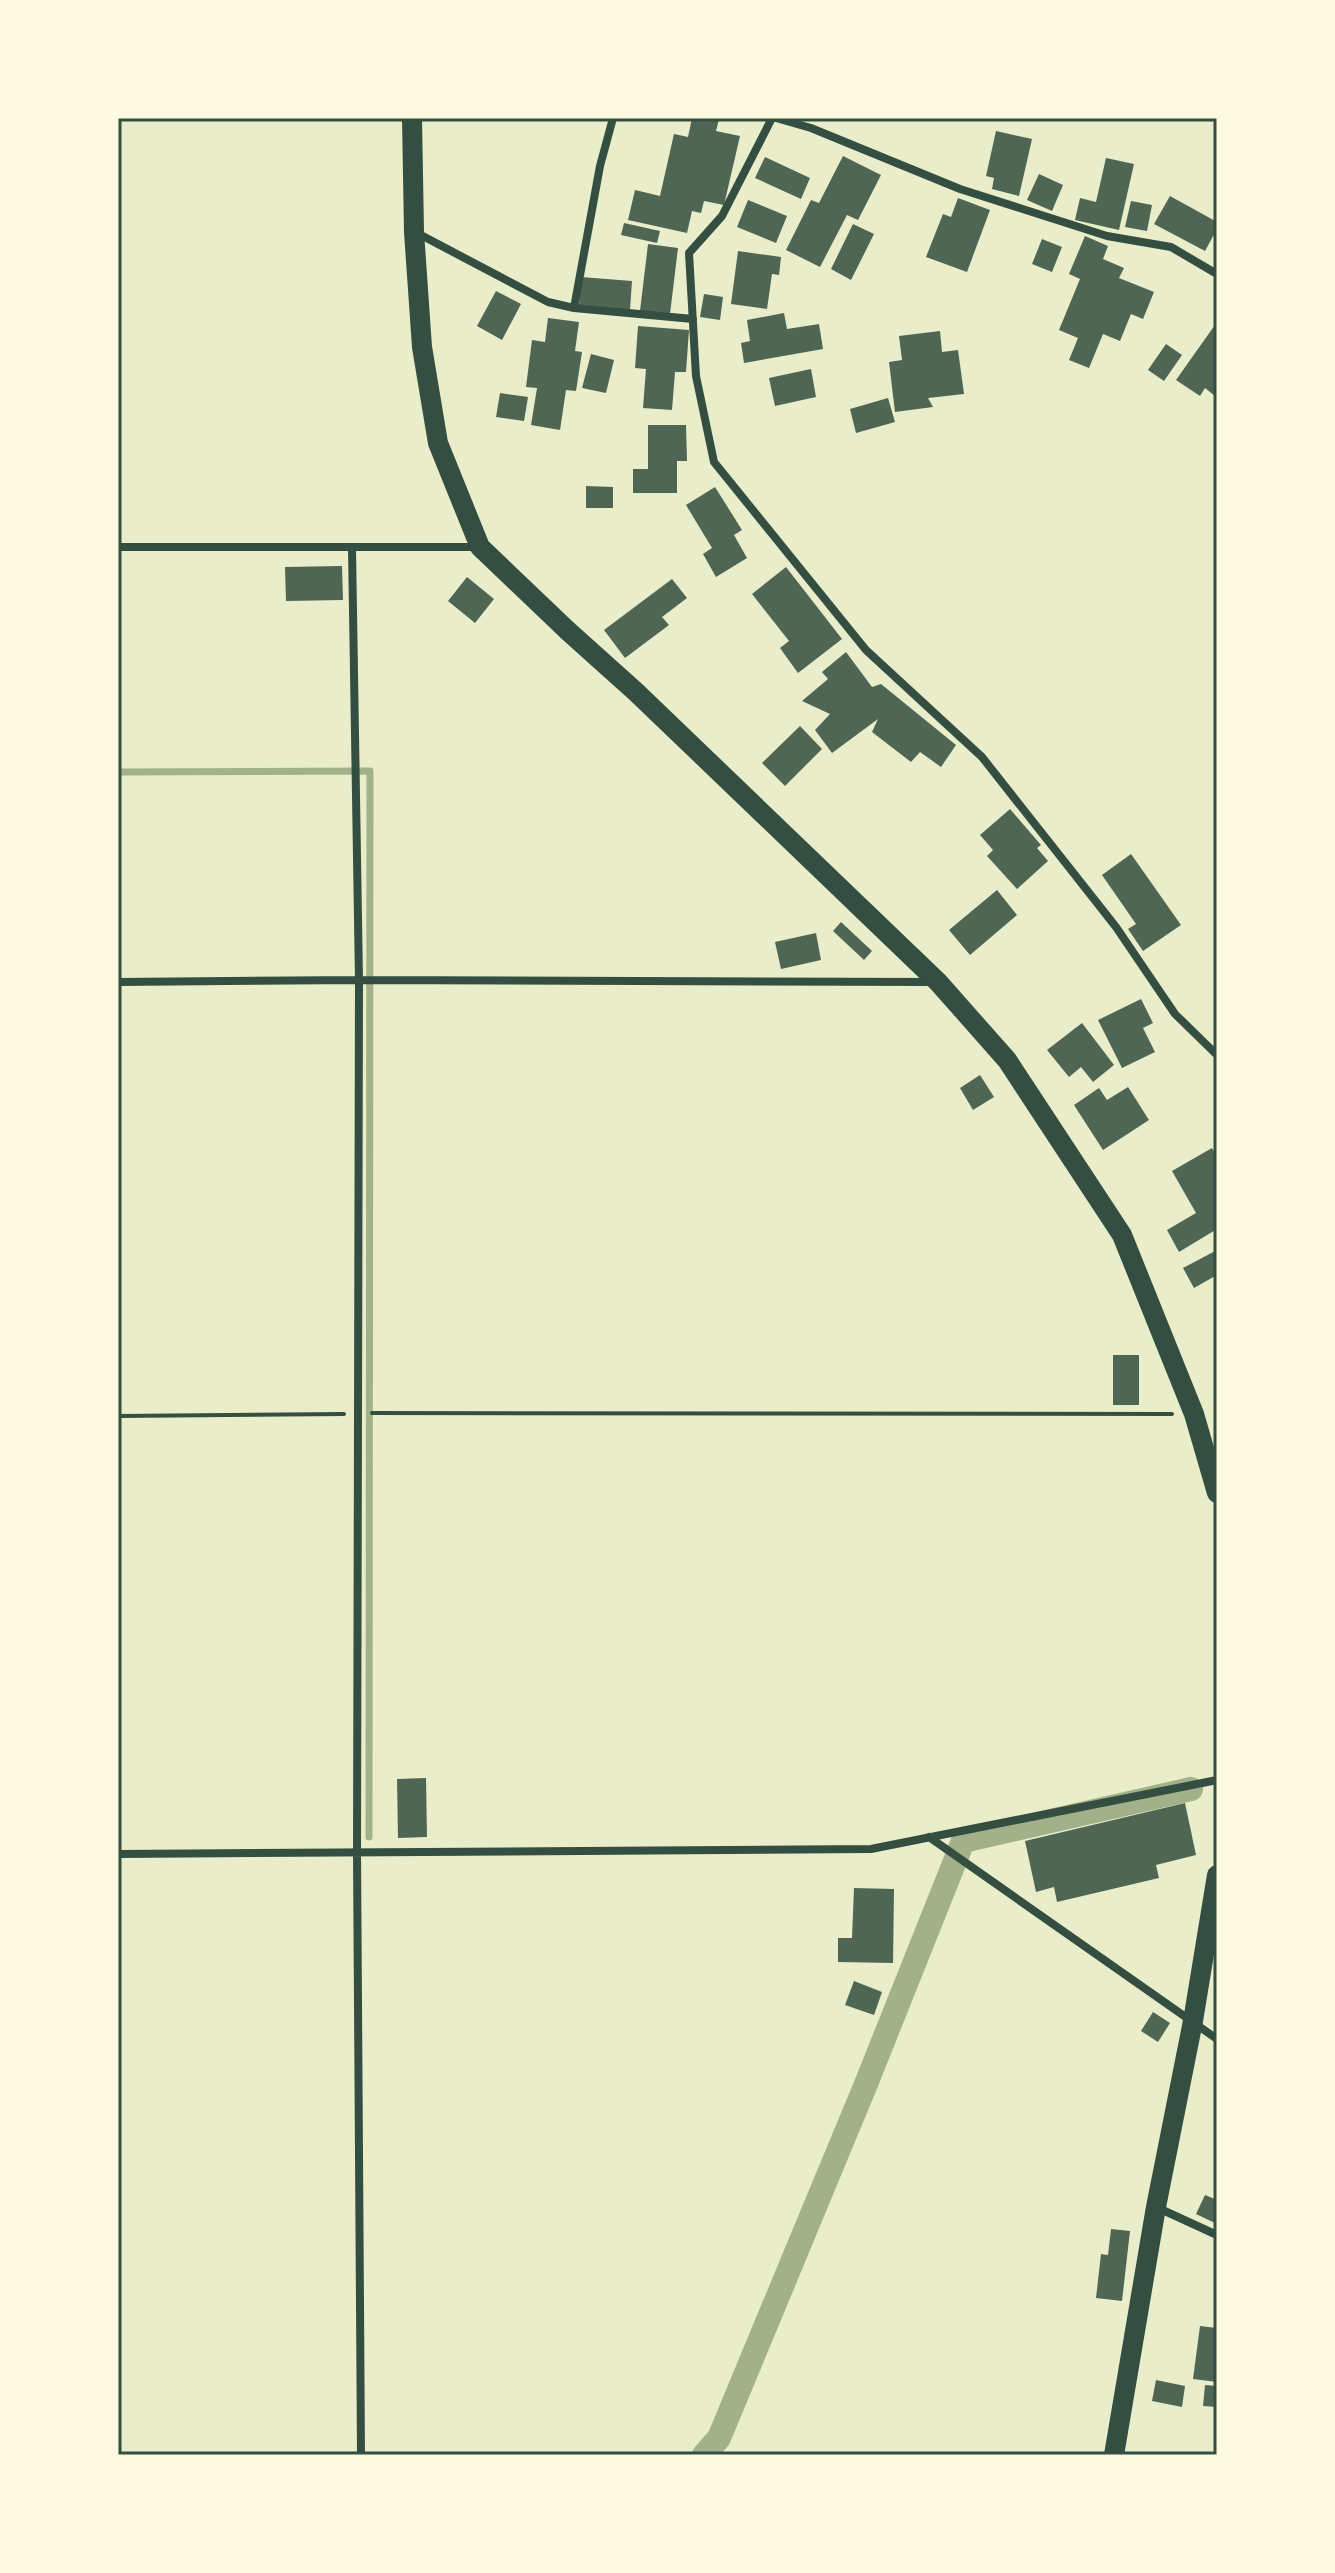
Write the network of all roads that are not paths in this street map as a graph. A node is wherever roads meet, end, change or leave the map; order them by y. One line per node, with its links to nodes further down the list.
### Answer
1 (412, 118): 4 (highway)
2 (613, 118): 6 (street)
3 (774, 118): 5 (street); 7 (street)
4 (414, 232): 6 (street); 9 (highway)
5 (1217, 274)
6 (574, 308): 7 (street)
7 (693, 319): 14 (street)
8 (118, 547): 10 (street)
9 (480, 547): 10 (street); 13 (highway)
10 (352, 549): 11 (street)
11 (359, 980): 12 (street); 13 (street); 18 (street)
12 (118, 982)
13 (938, 982): 15 (highway)
14 (1217, 1055)
15 (1217, 1493)
16 (1217, 1780): 17 (street)
17 (929, 1837): 18 (street); 21 (street)
18 (357, 1853): 19 (street); 25 (street)
19 (118, 1854)
20 (1217, 1875): 21 (highway)
21 (1193, 2021): 22 (street); 23 (highway)
22 (1217, 2039)
23 (1156, 2207): 24 (street); 26 (highway)
24 (1217, 2235)
25 (361, 2455)
26 (1114, 2455)

